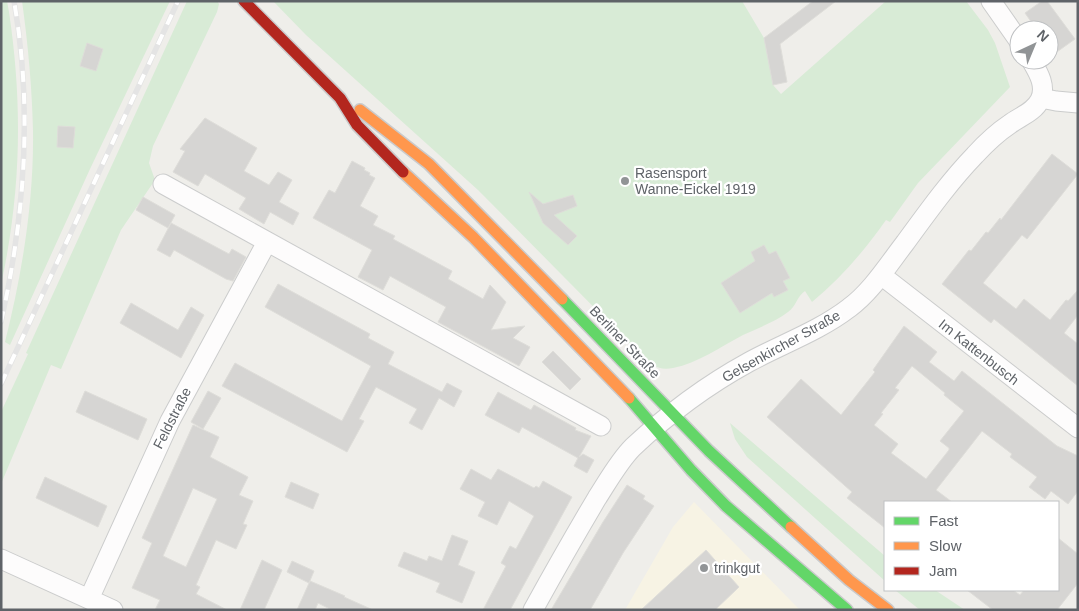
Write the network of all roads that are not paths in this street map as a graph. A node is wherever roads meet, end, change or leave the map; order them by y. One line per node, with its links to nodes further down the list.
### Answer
1 (244, 1): 5 (main road, Berliner Straße)
2 (991, 1): 3 (street)
3 (1009, 27)
4 (1036, 70): 6 (street)
5 (340, 98): 11 (main road, Berliner Straße); 13 (main road, Berliner Straße)
6 (1041, 98): 7 (street); 10 (street, Gelsenkircher Straße)
7 (1078, 103)
8 (163, 184): 9 (street)
9 (267, 242): 12 (street); 16 (street, Feldstraße)
10 (881, 275): 11 (street, Gelsenkircher Straße); 14 (street, Im Kattenbusch)
11 (671, 413): 13 (street, Gelsenkircher Straße); 20 (main road, Berliner Straße)
12 (601, 426)
13 (655, 428): 18 (street, Gelsenkircher Straße); 19 (main road, Berliner Straße)
14 (1078, 428)
15 (1, 559): 16 (street)
16 (89, 599): 17 (street)
17 (113, 610)
18 (533, 610)
19 (847, 610)
20 (888, 610)

